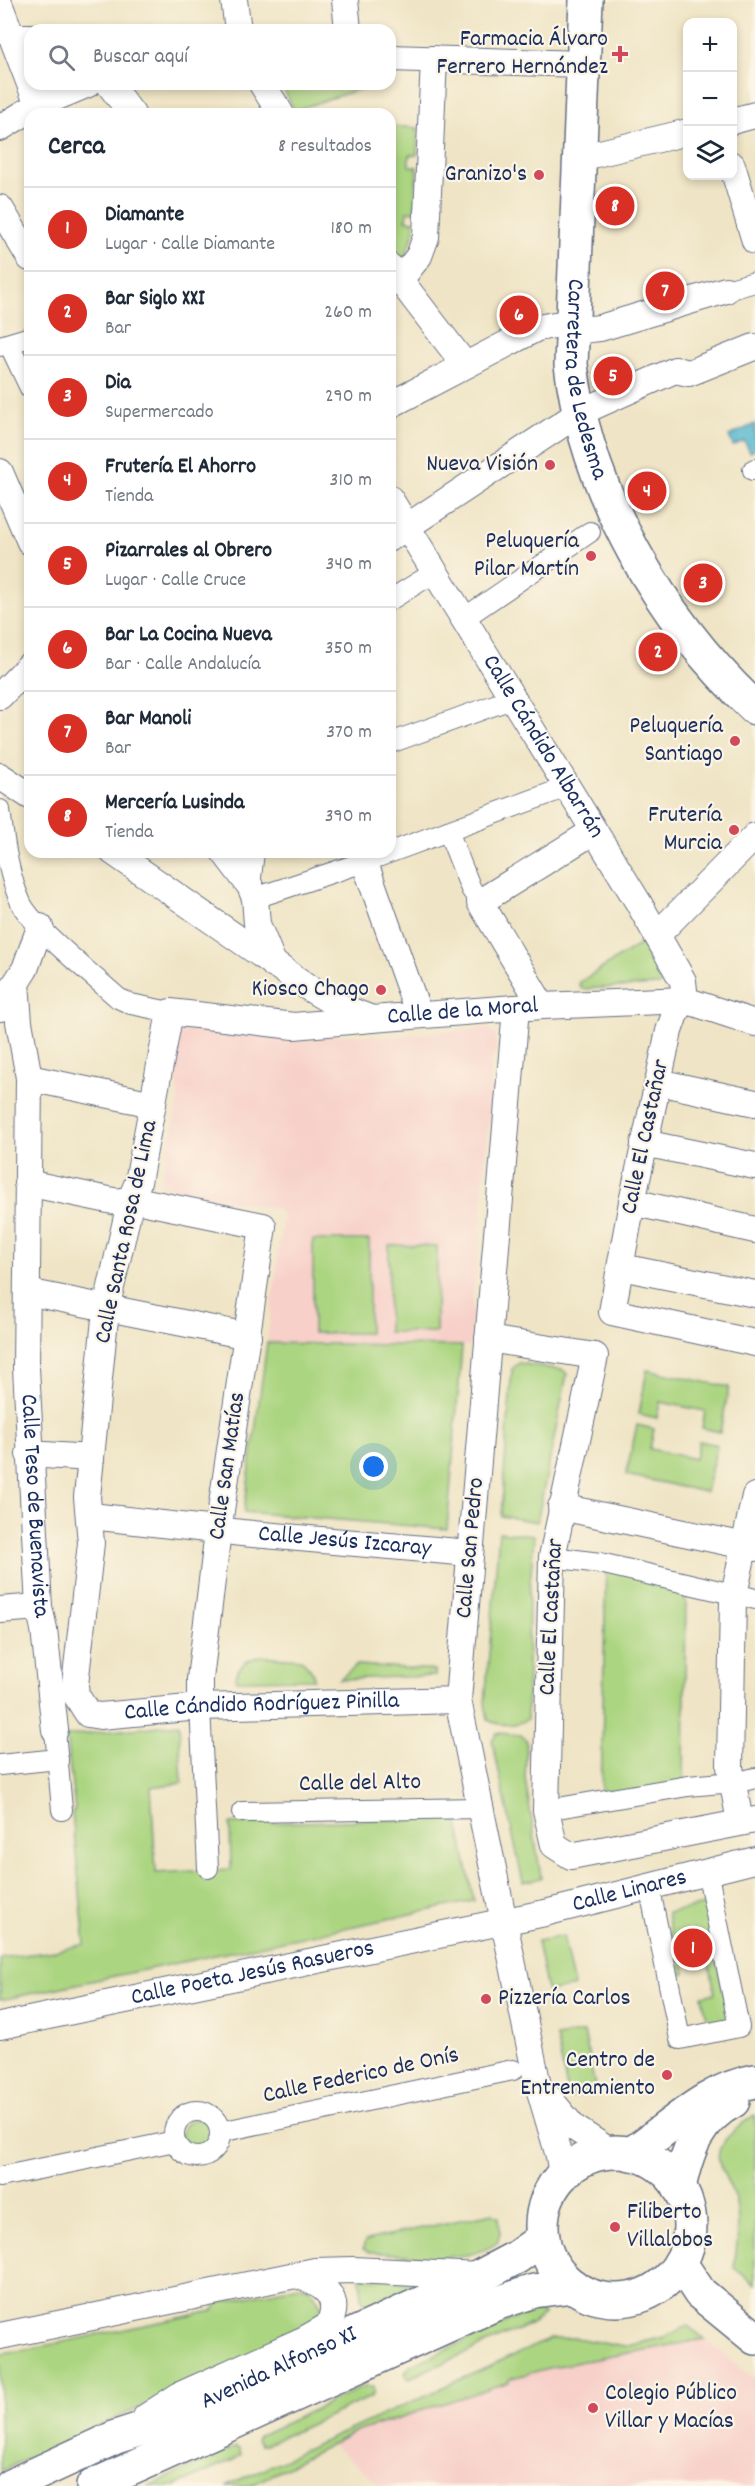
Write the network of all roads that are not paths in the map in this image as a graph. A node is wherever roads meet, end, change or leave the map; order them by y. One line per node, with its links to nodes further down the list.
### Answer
1 (234, 0): 5 (street)
2 (345, 0): 6 (street)
3 (586, 0): 10 (main road, Carretera de Ledesma)
4 (0, 6): 7 (street)
5 (237, 24)
6 (347, 24)
7 (20, 34)
8 (396, 58): 9 (street)
9 (434, 59): 10 (street); 28 (street)
10 (582, 64): 23 (main road, Carretera de Ledesma)
11 (39, 90): 15 (street)
12 (77, 90): 15 (street)
13 (113, 90): 16 (street)
14 (266, 90): 17 (street)
15 (45, 107)
16 (127, 108)
17 (277, 108)
18 (755, 115): 20 (street)
19 (24, 117): 21 (street)
20 (737, 120)
21 (0, 128)
22 (683, 133): 23 (street)
23 (579, 158): 32 (main road, Carretera de Ledesma)
24 (737, 180): 26 (street)
25 (0, 208): 27 (street)
26 (755, 241)
27 (24, 248)
28 (396, 273)
29 (396, 275): 36 (street)
30 (755, 282): 31 (street)
31 (726, 291): 32 (street)
32 (572, 327): 36 (street); 39 (main road, Carretera de Ledesma)
33 (24, 339): 34 (street)
34 (4, 345): 37 (street)
35 (755, 347): 39 (street)
36 (465, 365): 38 (street)
37 (24, 378)
38 (396, 402)
39 (579, 413): 43 (street); 51 (main road, Carretera de Ledesma)
40 (0, 472): 41 (street)
41 (5, 497): 42 (street)
42 (24, 531)
43 (399, 532): 45 (street, Calle Cándido Albarrán)
44 (590, 532): 47 (street)
45 (435, 572): 46 (street); 50 (street, Calle Cándido Albarrán)
46 (396, 596)
47 (473, 612)
48 (24, 671): 49 (street)
49 (0, 696)
50 (514, 698): 52 (street); 54 (street, Calle Cándido Albarrán)
51 (755, 708)
52 (396, 741)
53 (0, 776): 55 (street)
54 (567, 787): 57 (street); 58 (street, Calle Cándido Albarrán)
55 (24, 792)
56 (0, 810): 69 (street)
57 (448, 831): 60 (street); 67 (street)
58 (594, 831): 67 (street); 71 (street, Calle Cándido Albarrán)
59 (755, 836): 71 (street)
60 (396, 847)
61 (121, 858): 70 (street, Calle de la Moral)
62 (228, 858): 66 (street)
63 (254, 858): 66 (street)
64 (360, 858): 66 (street)
65 (363, 858): 79 (street)
66 (252, 892): 68 (street)
67 (480, 902): 75 (street)
68 (257, 924): 70 (street); 72 (street)
69 (40, 927): 73 (street); 78 (street)
70 (231, 934): 72 (street, Calle de la Moral)
71 (657, 935): 74 (street, Calle Cándido Albarrán)
72 (274, 965): 80 (street, Calle de la Moral)
73 (16, 982): 76 (street); 82 (street, Calle Teso de Buenavista)
74 (685, 1000): 75 (street, Calle de la Moral); 81 (street); 83 (street, Calle El Castañar)
75 (542, 1006): 77 (street, Calle de la Moral)
76 (0, 1008)
77 (516, 1008): 79 (street, Calle de la Moral); 97 (street, Calle San Pedro)
78 (170, 1012): 80 (street); 85 (street, Calle Santa Rosa de Lima)
79 (419, 1015): 80 (street, Calle de la Moral)
80 (372, 1019)
81 (755, 1023)
82 (29, 1078): 85 (street); 88 (street, Calle Teso de Buenavista)
83 (658, 1082): 84 (street); 86 (street, Calle El Castañar)
84 (755, 1103)
85 (153, 1104): 89 (street, Calle Santa Rosa de Lima)
86 (644, 1143): 87 (street); 90 (street, Calle El Castañar)
87 (755, 1166)
88 (27, 1183): 89 (street); 93 (street, Calle Teso de Buenavista)
89 (131, 1199): 95 (street, Calle Santa Rosa de Lima); 96 (street, Calle San Matías)
90 (632, 1202): 91 (street); 92 (street, Calle El Castañar)
91 (755, 1230)
92 (621, 1267): 94 (street); 98 (street, Calle El Castañar)
93 (27, 1292): 95 (street); 99 (street, Calle Teso de Buenavista)
94 (755, 1294)
95 (106, 1309): 96 (street); 100 (street, Calle Santa Rosa de Lima)
96 (248, 1336): 104 (street, Calle San Matías)
97 (488, 1339): 102 (street, Calle El Castañar); 106 (street, Calle San Pedro)
98 (755, 1343)
99 (29, 1454): 100 (street); 110 (street, Calle Teso de Buenavista)
100 (91, 1458): 103 (street, Calle Santa Rosa de Lima)
101 (755, 1496): 105 (street)
102 (561, 1507): 105 (street); 107 (street, Calle El Castañar)
103 (91, 1516): 104 (street, Calle Jesús Izcaray); 111 (street, Calle Santa Rosa de Lima)
104 (218, 1531): 106 (street, Calle Jesús Izcaray); 114 (street, Calle San Matías)
105 (750, 1547): 123 (street)
106 (470, 1553): 113 (street, Calle San Pedro)
107 (552, 1557): 108 (street); 121 (street, Calle El Castañar)
108 (724, 1592)
109 (0, 1610): 110 (street)
110 (42, 1618): 111 (street); 115 (street, Calle Teso de Buenavista)
111 (81, 1631): 112 (street, Calle Santa Rosa de Lima)
112 (76, 1695): 114 (street, Calle Cándido Rodríguez Pinilla)
113 (458, 1700): 114 (street, Calle Cándido Rodríguez Pinilla); 119 (street, Calle San Pedro)
114 (200, 1707): 126 (street)
115 (55, 1730): 116 (street, Calle Teso de Buenavista)
116 (58, 1760): 117 (street); 120 (street, Calle Teso de Buenavista)
117 (0, 1765)
118 (722, 1783): 121 (street)
119 (480, 1809): 122 (street, Calle del Alto); 129 (street, Calle San Pedro)
120 (62, 1810)
121 (546, 1810): 124 (street, Calle El Castañar)
122 (242, 1812)
123 (748, 1821): 124 (street, Calle Linares)
124 (554, 1845)
125 (755, 1860): 127 (street, Calle Linares)
126 (208, 1868)
127 (707, 1870): 128 (street, Calle Linares); 128 (street)
128 (649, 1885): 129 (street, Calle Linares)
129 (504, 1920): 130 (street, Calle Poeta Jesús Rasueros); 132 (street, Calle San Pedro)
130 (0, 2025)
131 (513, 2070): 135 (street, Calle Federico de Onís)
132 (537, 2081): 137 (street, Calle San Pedro); 139 (street, Calle San Pedro)
133 (755, 2081): 137 (main road)
134 (755, 2089): 140 (main road)
135 (220, 2132): 136 (street); 136 (street)
136 (175, 2141): 138 (street)
137 (621, 2153): 139 (main road); 140 (main road)
138 (0, 2177)
139 (562, 2177): 141 (main road)
140 (679, 2187): 142 (main road)
141 (543, 2238): 144 (main road, Avenida Alfonso XI); 145 (main road)
142 (680, 2263): 145 (main road); 147 (main road)
143 (297, 2275): 144 (street); 146 (street); 148 (street)
144 (481, 2276): 148 (main road, Avenida Alfonso XI)
145 (573, 2286): 150 (main road, Avenida Alfonso XI)
146 (0, 2336)
147 (755, 2338)
148 (116, 2437): 149 (main road, Avenida Alfonso XI)
149 (10, 2486)
150 (93, 2486)

